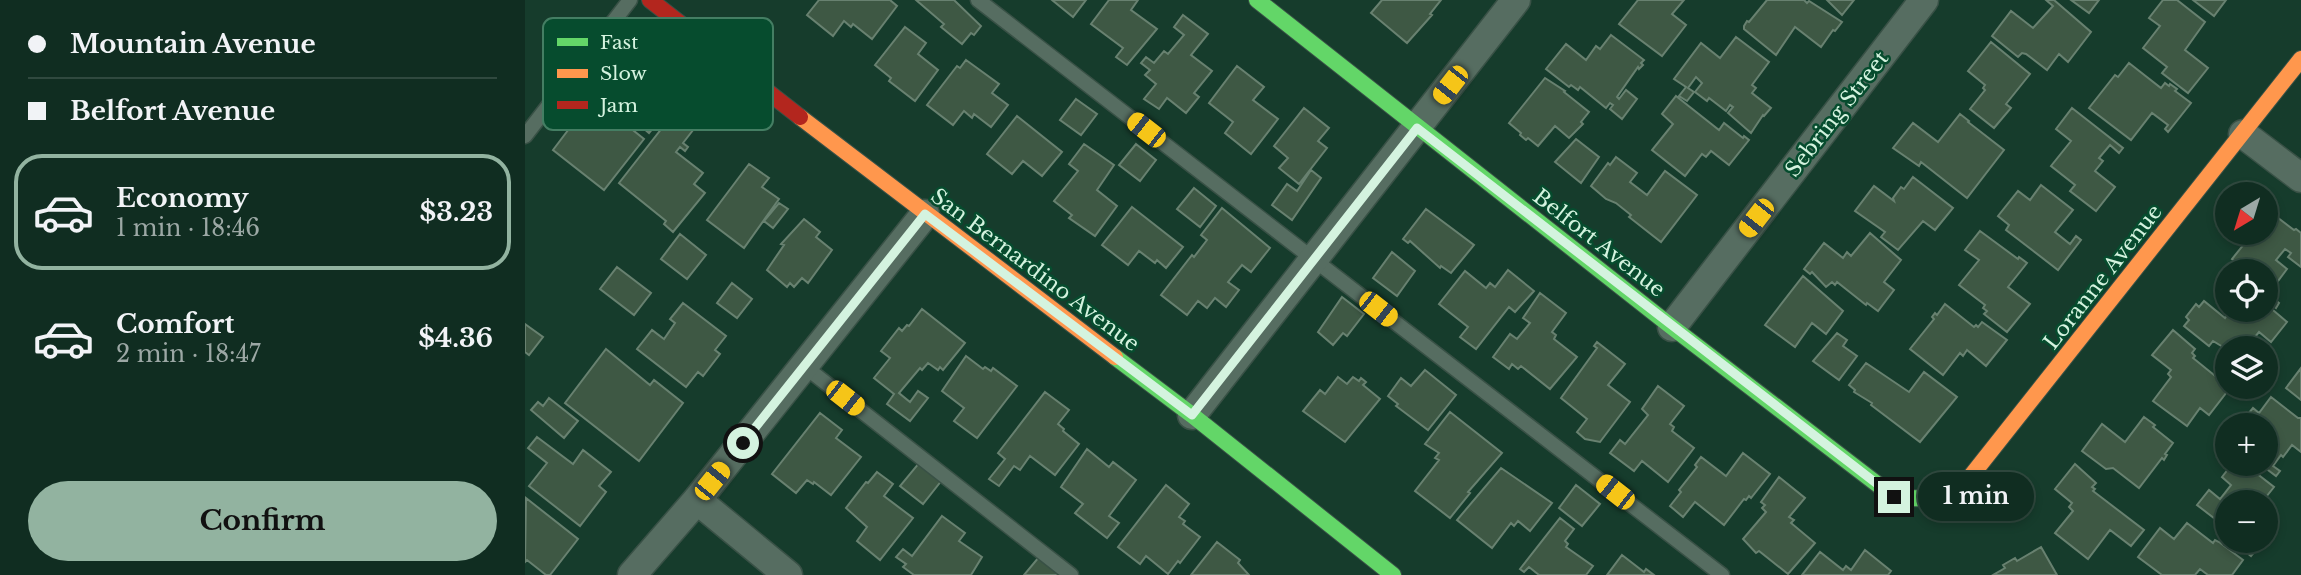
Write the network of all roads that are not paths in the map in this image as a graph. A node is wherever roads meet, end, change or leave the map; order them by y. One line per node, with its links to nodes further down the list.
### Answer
1 (630, 0): 7 (lane)
2 (650, 0): 8 (street, San Bernardino Avenue)
3 (978, 0): 17 (lane)
4 (1257, 0): 12 (street, Belfort Avenue)
5 (1515, 0): 12 (street)
6 (1924, 0): 18 (street, Sebring Street)
7 (616, 18)
8 (673, 18)
9 (2301, 59): 13 (street, Loranne Avenue)
10 (773, 96): 16 (street, San Bernardino Avenue)
11 (543, 113): 14 (lane)
12 (1417, 128): 17 (street); 18 (street, Belfort Avenue)
13 (2243, 134): 15 (street); 22 (street, Loranne Avenue)
14 (525, 136)
15 (2301, 178)
16 (925, 214): 19 (street); 20 (street, San Bernardino Avenue)
17 (1314, 259): 20 (street); 27 (lane)
18 (1672, 327): 22 (street, Belfort Avenue)
19 (804, 366): 21 (street); 25 (lane)
20 (1192, 415): 26 (street, San Bernardino Avenue)
21 (697, 500): 23 (street); 24 (street)
22 (1925, 500)
23 (632, 575)
24 (788, 575)
25 (1071, 575)
26 (1393, 575)
27 (1722, 575)

